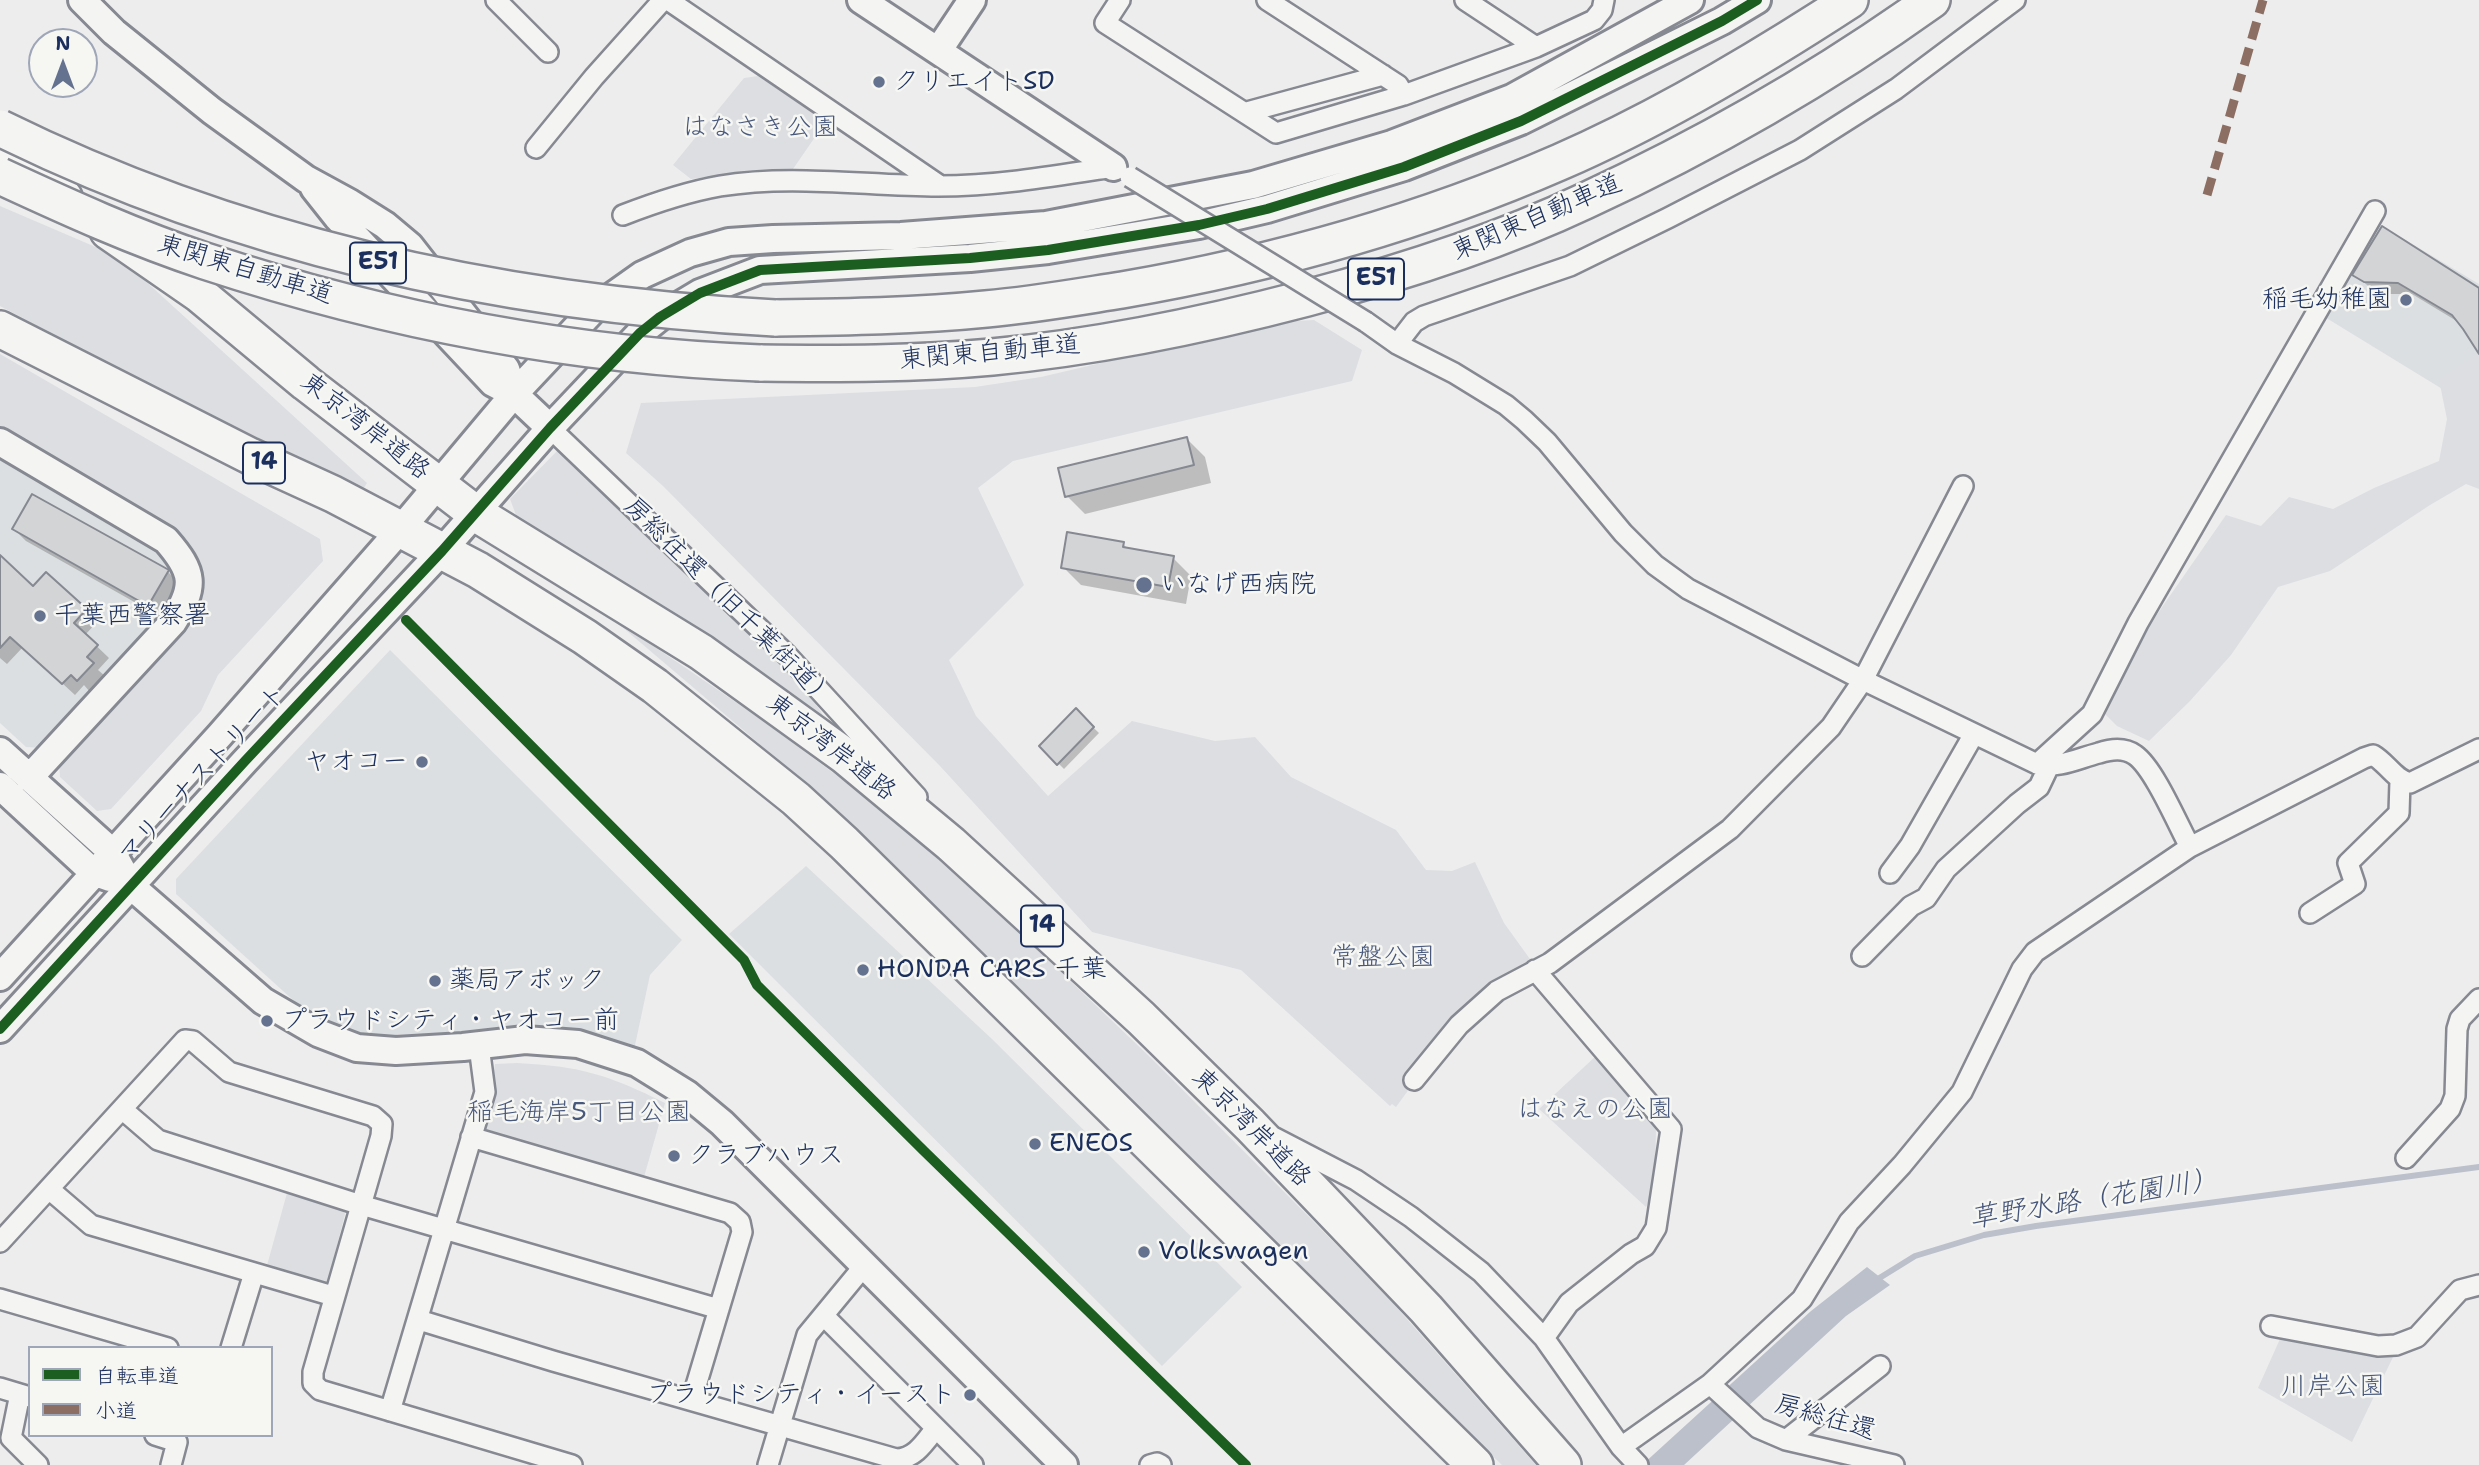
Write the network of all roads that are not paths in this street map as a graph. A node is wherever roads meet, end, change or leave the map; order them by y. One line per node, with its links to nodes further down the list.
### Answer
1 (82, 0): 32 (street)
2 (496, 0): 18 (street)
3 (665, 0): 24 (street); 27 (street)
4 (861, 0): 17 (street)
5 (972, 0): 17 (street)
6 (1120, 0): 21 (street)
7 (1267, 0): 19 (street)
8 (1465, 0): 16 (street)
9 (1604, 0): 16 (street)
10 (1690, 0): 32 (street, マリーナストリート)
11 (1756, 0): 15 (street, マリーナストリート)
12 (1850, 0): 22 (highway, 東関東自動車道 / E51, bridge)
13 (1932, 0): 26 (highway, 東関東自動車道 / E51, bridge)
14 (2015, 0): 31 (street)
15 (1717, 11): 33 (street, マリーナストリート)
16 (1536, 47): 20 (street)
17 (938, 51): 25 (street)
18 (548, 52)
19 (1383, 75): 20 (street); 21 (street)
20 (1404, 95): 21 (street)
21 (1247, 113)
22 (0, 128)
23 (0, 148): 35 (highway, 東京湾岸道路 / 14)
24 (536, 148)
25 (1122, 172): 27 (street); 31 (street, bridge)
26 (0, 176)
27 (940, 186): 29 (street)
28 (2375, 211): 44 (street)
29 (623, 215)
30 (0, 329): 38 (highway, 14)
31 (1397, 344): 40 (street)
32 (514, 394): 33 (street); 35 (street, マリーナストリート)
33 (550, 428): 37 (street, マリーナストリート); 53 (street, 房総往還（旧千葉街道）)
34 (0, 442): 45 (street)
35 (438, 484): 37 (highway, 東京湾岸道路 / 14); 38 (street, マリーナストリート)
36 (1963, 486): 40 (street)
37 (475, 513): 39 (street, マリーナストリート); 53 (highway, 東京湾岸道路 / 14)
38 (400, 530): 39 (highway, 14); 49 (street, マリーナストリート)
39 (442, 551): 52 (street, マリーナストリート); 102 (highway, 14)
40 (1863, 680): 41 (street); 56 (street)
41 (1974, 734): 44 (street); 51 (street)
42 (0, 751): 45 (street)
43 (2478, 754): 46 (street)
44 (2043, 765): 48 (street); 55 (street)
45 (29, 778): 49 (street)
46 (2400, 781): 48 (street); 54 (street)
47 (0, 786): 50 (street)
48 (2190, 847): 84 (street)
49 (112, 852): 50 (street, マリーナストリート); 52 (street)
50 (93, 872): 52 (street); 57 (street, マリーナストリート)
51 (1890, 873)
52 (131, 886): 59 (street, マリーナストリート); 60 (street)
53 (1019, 905): 63 (highway, 東京湾岸道路 / 14)
54 (2310, 913)
55 (1861, 956)
56 (1535, 970): 61 (street); 79 (street)
57 (0, 977)
58 (2479, 999): 65 (street)
59 (0, 1029)
60 (479, 1046): 64 (street); 70 (street)
61 (1414, 1080)
62 (121, 1109): 66 (street); 67 (street); 67 (street)
63 (1250, 1125): 79 (street); 103 (highway, 東京湾岸道路 / 14)
64 (471, 1136): 68 (street); 75 (street)
65 (2406, 1158)
66 (49, 1189): 69 (street); 71 (street)
67 (361, 1205): 68 (street); 73 (street)
68 (444, 1228): 75 (street); 77 (street)
69 (0, 1242)
70 (864, 1266): 76 (street); 99 (street)
71 (254, 1273): 73 (street); 81 (street)
72 (2479, 1285): 78 (street)
73 (333, 1296): 87 (street)
74 (0, 1299): 80 (street)
75 (719, 1309): 86 (street)
76 (824, 1316): 88 (street); 89 (street)
77 (419, 1320): 86 (street); 87 (street)
78 (2271, 1326)
79 (1545, 1338): 92 (street)
80 (161, 1346)
81 (231, 1346)
82 (1880, 1366): 91 (street)
83 (0, 1388): 85 (street)
84 (1714, 1388): 91 (street, 房総往還); 92 (street)
85 (25, 1395): 94 (street)
86 (692, 1399): 88 (street)
87 (390, 1411): 96 (street)
88 (780, 1426): 93 (street); 97 (street)
89 (936, 1428): 93 (street); 98 (street)
90 (161, 1437): 95 (street)
91 (1786, 1440): 104 (street, 房総往還)
92 (1631, 1457)
93 (865, 1458)
94 (38, 1465)
95 (171, 1465)
96 (572, 1465)
97 (768, 1465)
98 (973, 1465)
99 (1064, 1465)
100 (1150, 1465): 101 (street)
101 (1161, 1465)
102 (1475, 1465)
103 (1563, 1465)
104 (1894, 1465)

